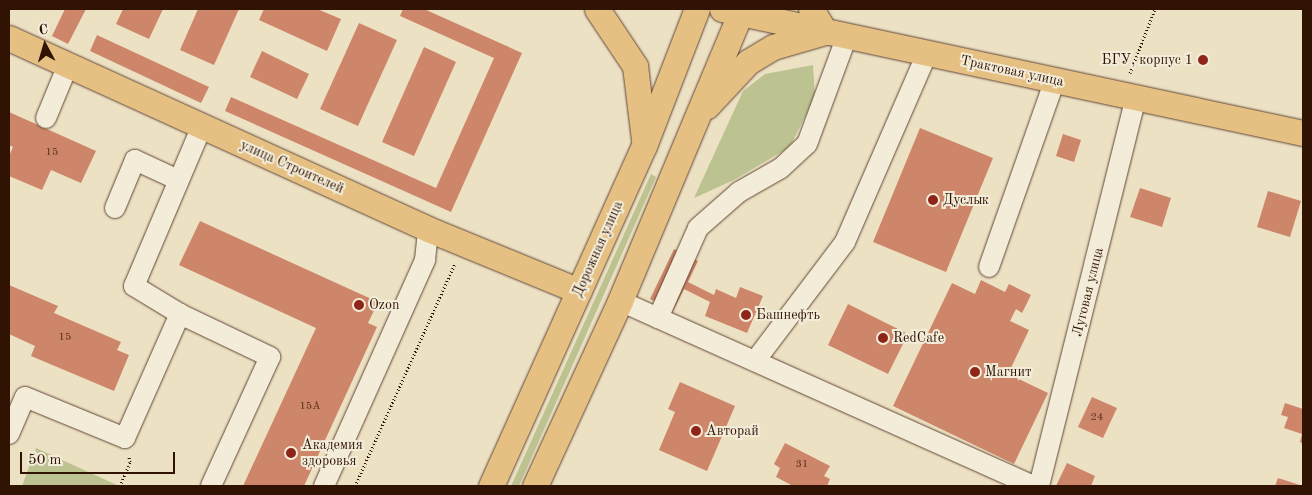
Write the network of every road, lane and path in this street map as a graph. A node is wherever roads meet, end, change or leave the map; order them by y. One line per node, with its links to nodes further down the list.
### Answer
1 (597, 9): 15 (main road)
2 (697, 9): 15 (main road, Дорожная улица)
3 (811, 9): 5 (main road)
4 (734, 10): 5 (main road, Трактовая улица); 12 (main road)
5 (836, 34): 7 (main road, Трактовая улица); 12 (main road); 24 (street)
6 (9, 38): 8 (main road, улица Строителей)
7 (927, 53): 9 (main road, Трактовая улица); 25 (street)
8 (68, 65): 11 (street); 13 (main road, улица Строителей)
9 (1055, 80): 10 (main road, Трактовая улица); 20 (street)
10 (1136, 97): 14 (main road, Трактовая улица); 35 (street, Луговая улица)
11 (46, 118)
12 (696, 118): 22 (main road)
13 (202, 126): 16 (street); 18 (main road, улица Строителей)
14 (1303, 133)
15 (644, 146): 21 (main road, Дорожная улица)
16 (178, 180): 17 (street); 23 (street)
17 (115, 208)
18 (428, 229): 19 (main road, улица Строителей); 30 (street)
19 (464, 244): 21 (main road, улица Строителей); 31 (path)
20 (989, 267)
21 (579, 291): 32 (main road, Дорожная улица)
22 (620, 301): 24 (street); 33 (main road)
23 (180, 314): 27 (street); 29 (street)
24 (658, 318): 25 (street)
25 (755, 361): 34 (street)
26 (9, 434): 27 (street)
27 (125, 438): 28 (path)
28 (120, 486)
29 (211, 486)
30 (324, 486)
31 (355, 486)
32 (490, 486)
33 (535, 486)
34 (1034, 486)
35 (1039, 486)

